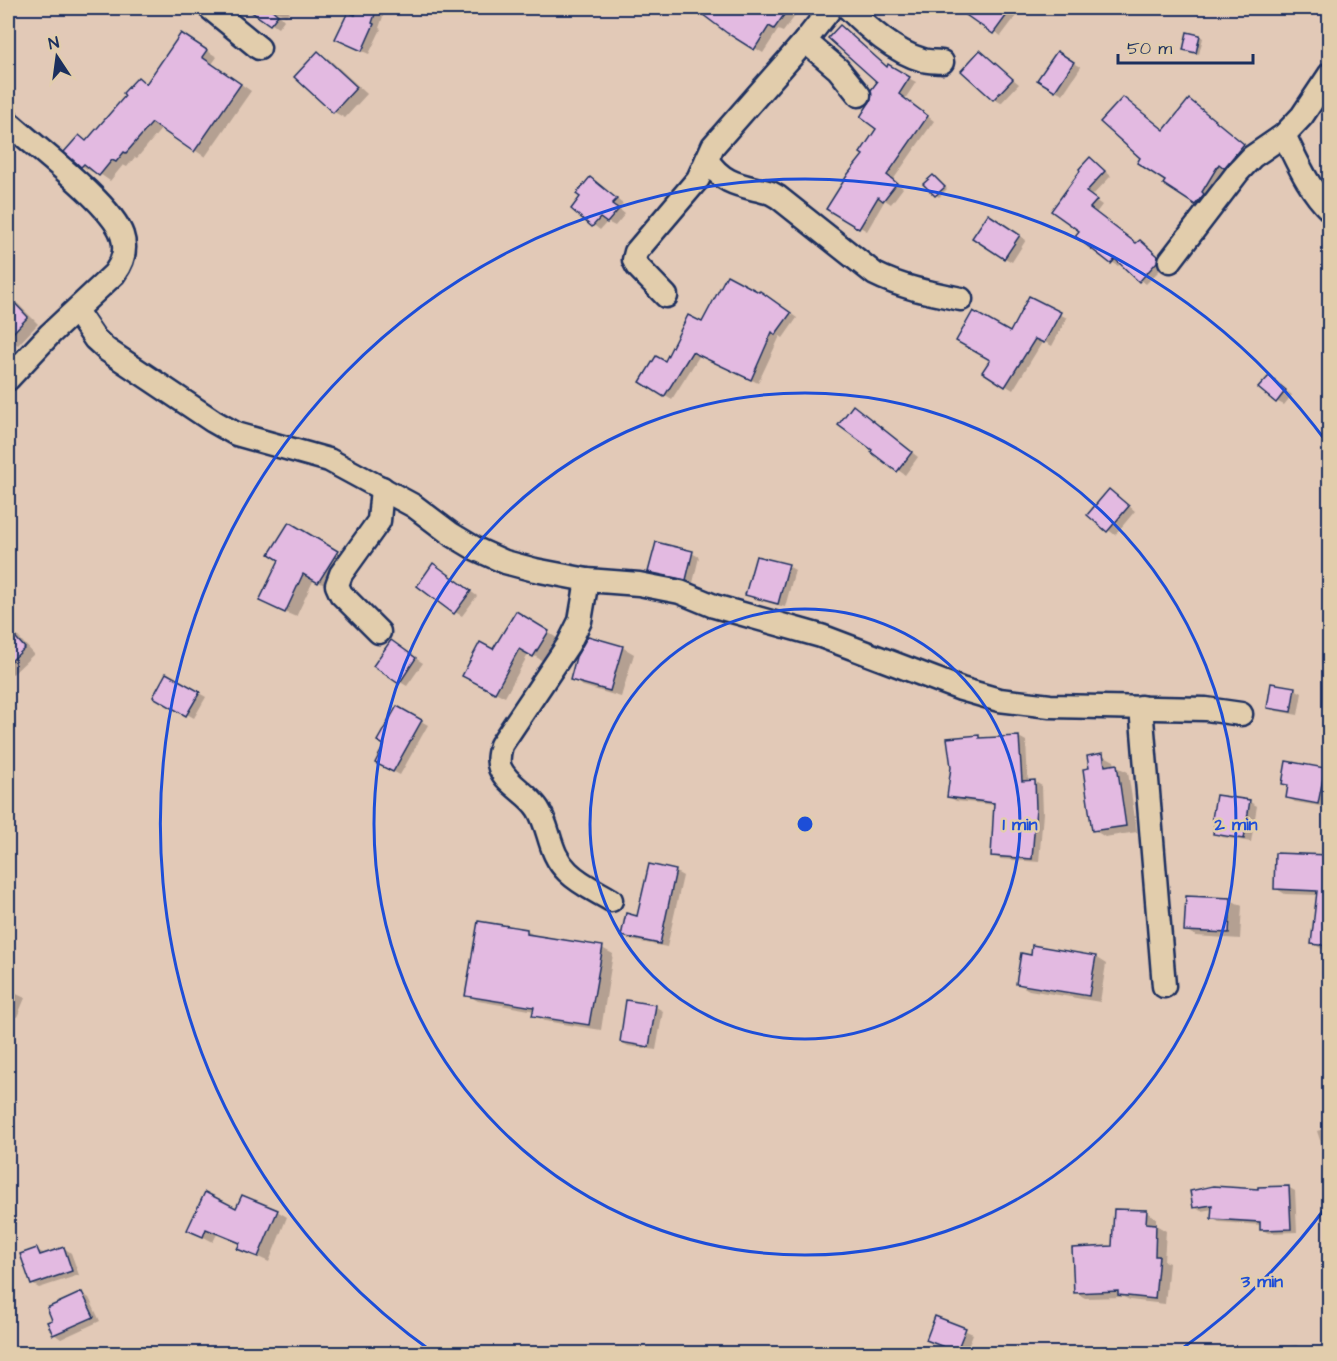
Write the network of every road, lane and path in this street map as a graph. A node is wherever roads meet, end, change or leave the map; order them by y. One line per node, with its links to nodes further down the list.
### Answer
1 (210, 8): 5 (street)
2 (831, 8): 4 (street)
3 (848, 8): 6 (street)
4 (805, 41): 8 (street); 11 (street)
5 (260, 48)
6 (942, 62)
7 (1329, 74): 10 (street)
8 (859, 94)
9 (8, 122): 16 (street)
10 (1284, 135): 12 (street); 13 (street)
11 (707, 160): 14 (street); 15 (street)
12 (1329, 210)
13 (1170, 261)
14 (666, 296)
15 (961, 299)
16 (76, 311): 17 (street); 18 (street)
17 (8, 379)
18 (382, 489): 19 (street); 20 (street)
19 (587, 580): 21 (street); 23 (street)
20 (379, 632)
21 (1141, 707): 22 (street); 24 (street)
22 (1241, 714)
23 (611, 900)
24 (1164, 986)

